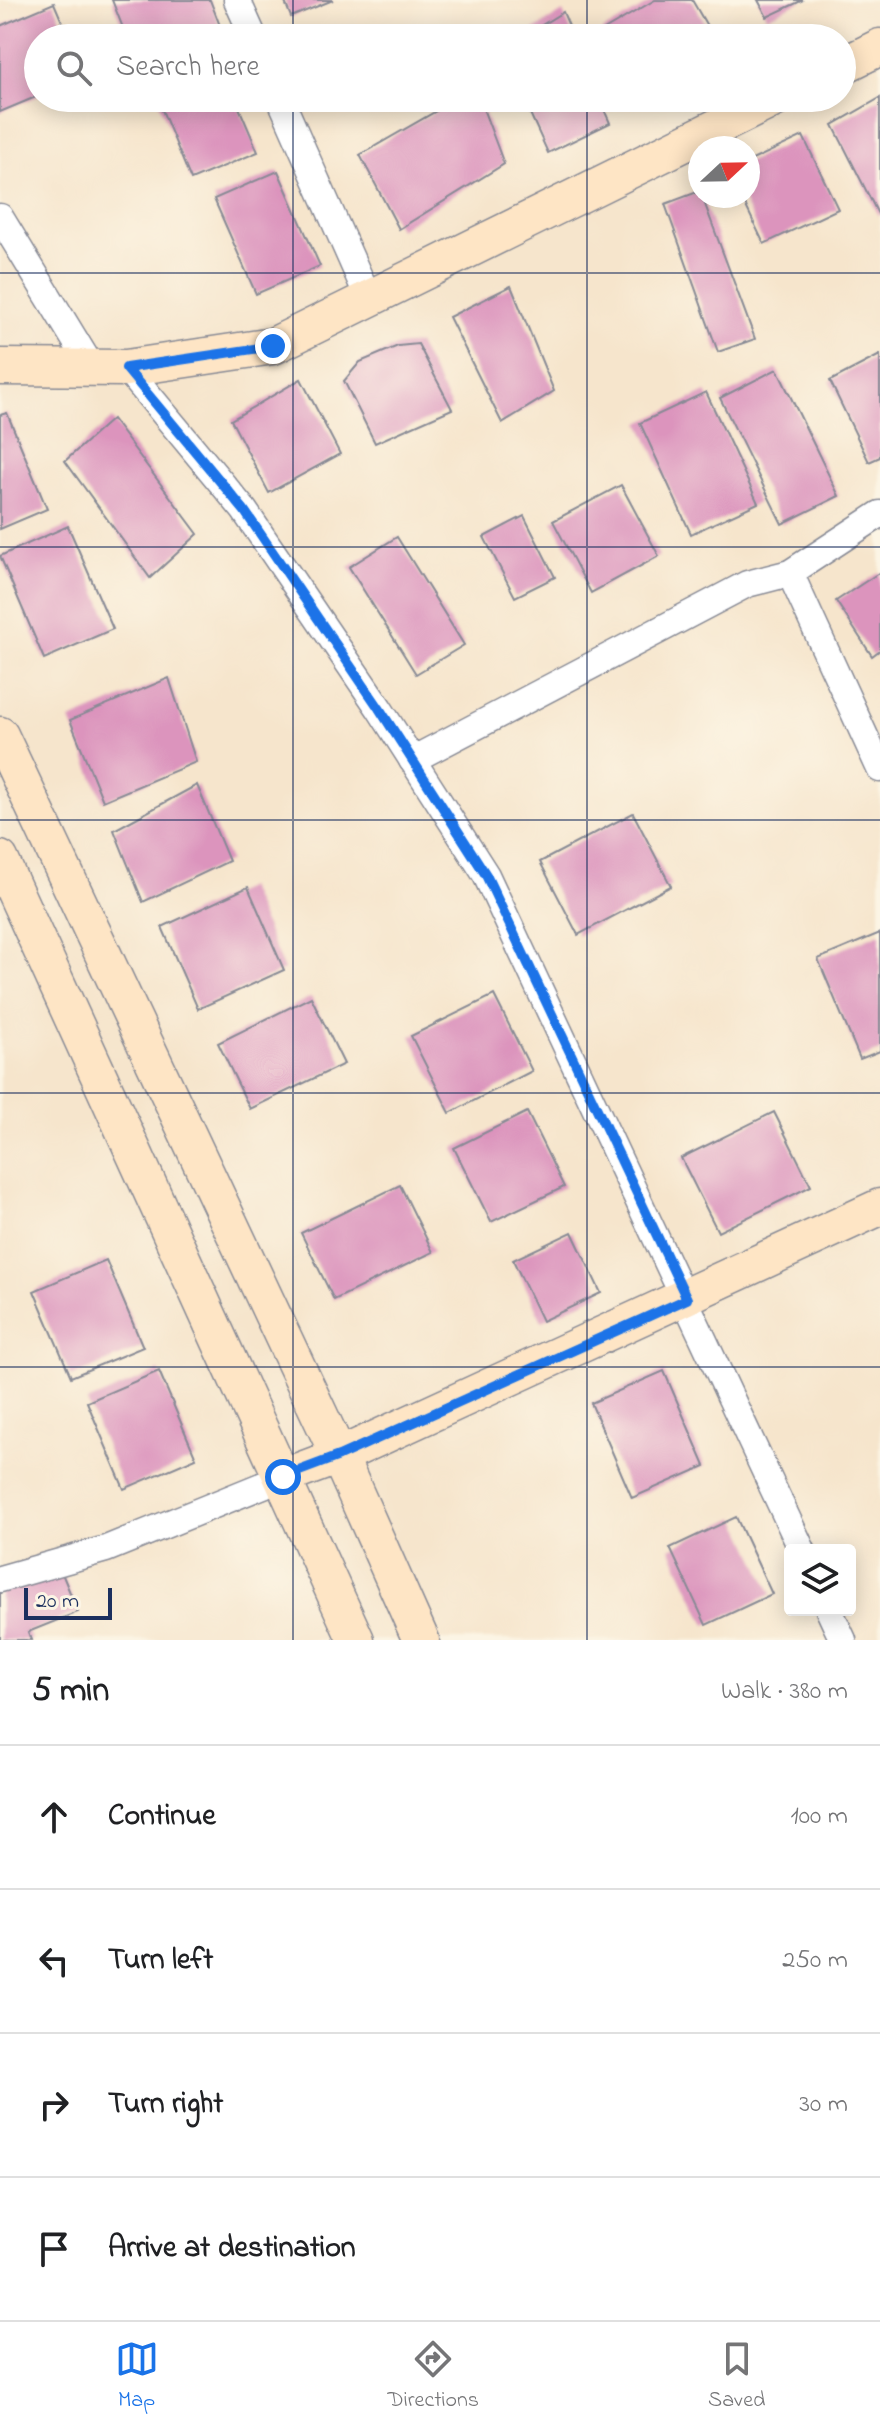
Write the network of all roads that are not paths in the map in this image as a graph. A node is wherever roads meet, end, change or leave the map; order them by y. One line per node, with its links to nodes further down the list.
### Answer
1 (237, 0): 2 (street)
2 (248, 24)
3 (880, 47): 4 (main road)
4 (856, 59)
5 (286, 112): 8 (street)
6 (747, 112): 8 (main road)
7 (0, 217): 10 (street)
8 (368, 297): 10 (main road)
9 (0, 367): 10 (main road)
10 (109, 368): 14 (street)
11 (880, 514): 12 (street)
12 (790, 573): 14 (street); 15 (street)
13 (0, 735): 19 (main road)
14 (412, 760): 18 (street)
15 (880, 769)
16 (0, 859): 20 (main road)
17 (880, 1207): 18 (main road)
18 (687, 1299): 19 (main road); 21 (street)
19 (339, 1456): 20 (main road); 25 (main road)
20 (283, 1477): 22 (street); 24 (main road)
21 (799, 1544)
22 (0, 1579)
23 (832, 1616): 26 (street)
24 (356, 1640)
25 (421, 1640)
26 (843, 1640)

